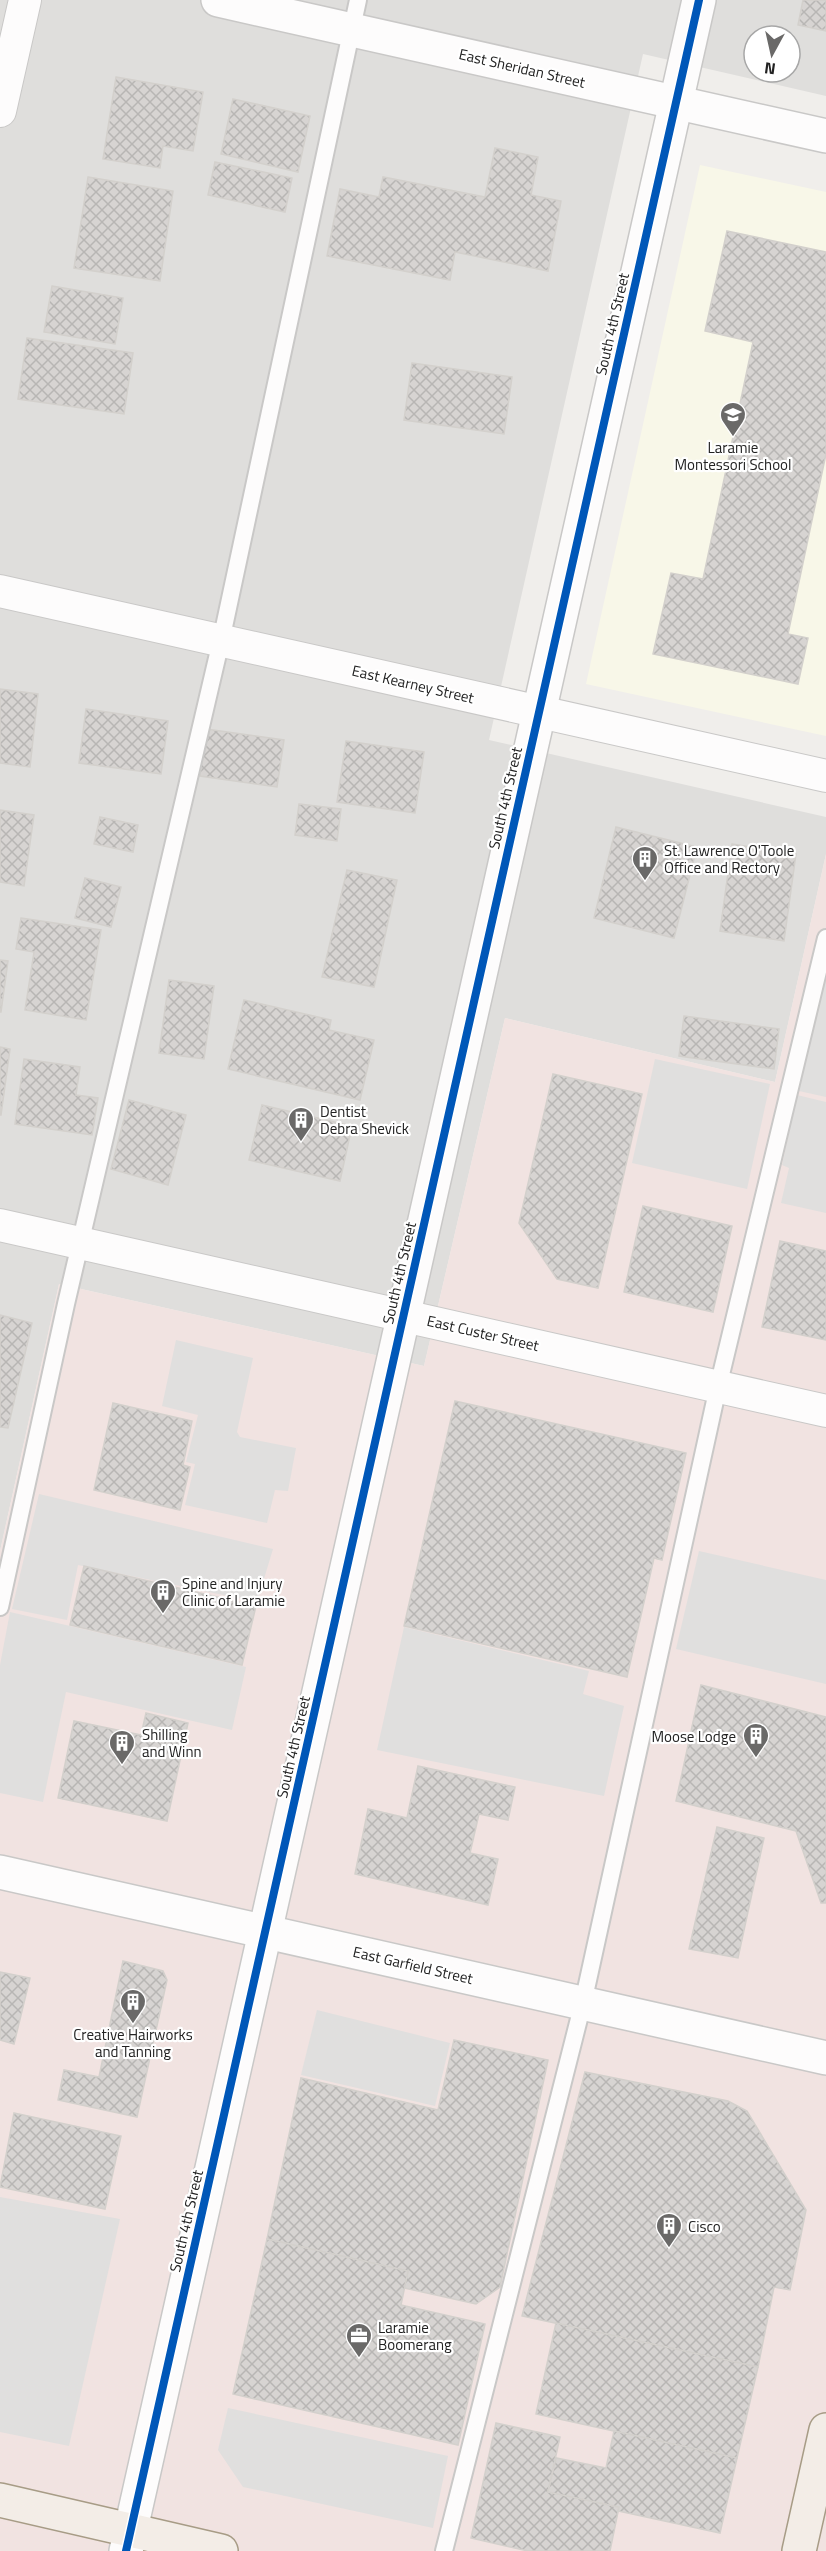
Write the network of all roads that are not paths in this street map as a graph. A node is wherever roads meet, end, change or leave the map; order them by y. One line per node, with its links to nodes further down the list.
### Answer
1 (25, 0): 6 (street)
2 (218, 0): 4 (street, East Sheridan Street)
3 (699, 0): 5 (street, South 4th Street)
4 (355, 15): 5 (street, East Sheridan Street); 9 (lane)
5 (676, 102): 7 (street, East Sheridan Street); 10 (street, South 4th Street)
6 (0, 111)
7 (826, 136)
8 (0, 591): 9 (street, East Kearney Street)
9 (221, 640): 10 (street, East Kearney Street); 14 (lane)
10 (539, 712): 11 (street, East Kearney Street); 15 (street, South 4th Street)
11 (826, 776)
12 (826, 938): 16 (lane)
13 (0, 1225): 14 (street, East Custer Street)
14 (80, 1243): 15 (street, East Custer Street); 18 (lane)
15 (403, 1316): 16 (street, East Custer Street); 20 (street, South 4th Street)
16 (718, 1387): 17 (street, East Custer Street); 21 (lane)
17 (826, 1411)
18 (0, 1607)
19 (0, 1872): 20 (street, East Garfield Street)
20 (265, 1932): 21 (street, East Garfield Street); 25 (street, South 4th Street)
21 (583, 2003): 22 (street, East Garfield Street); 27 (lane)
22 (826, 2058)
23 (826, 2430): 28 (main road)
24 (0, 2500): 25 (main road)
25 (128, 2541): 26 (main road)
26 (221, 2551)
27 (444, 2551)
28 (799, 2551)

